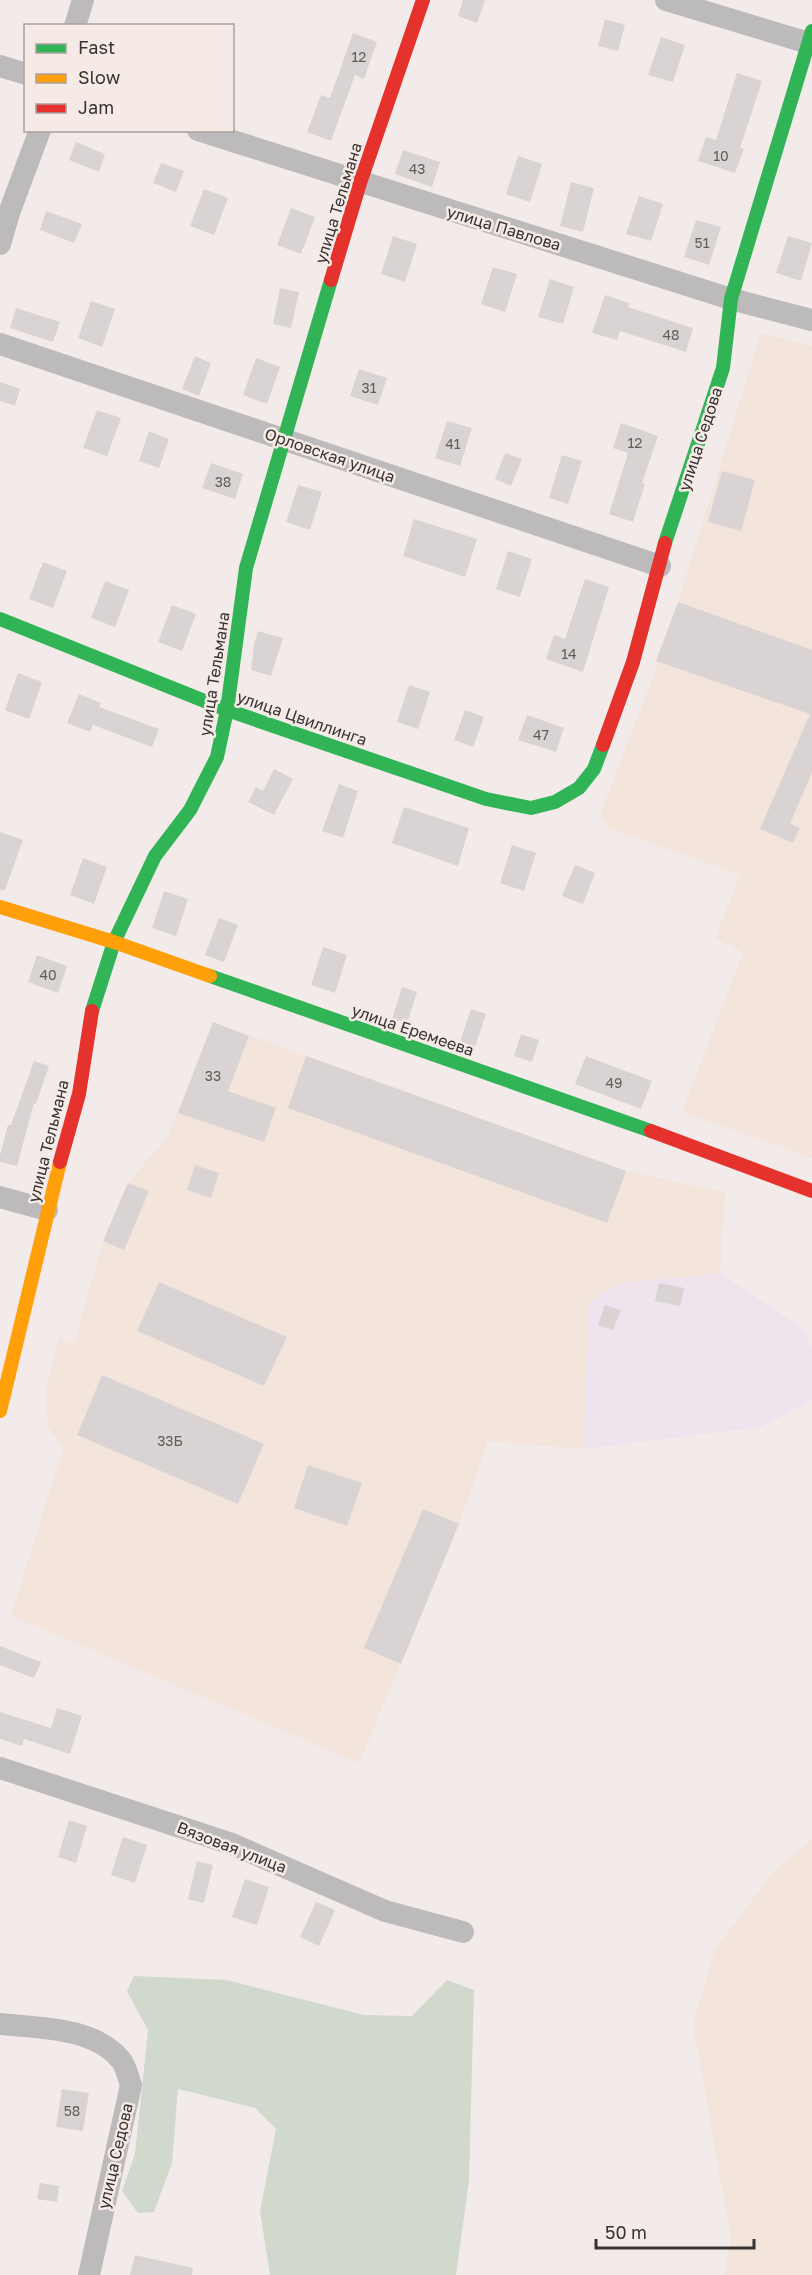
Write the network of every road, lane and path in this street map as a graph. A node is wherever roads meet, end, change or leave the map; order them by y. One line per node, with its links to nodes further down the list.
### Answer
1 (83, 0): 4 (street)
2 (423, 0): 10 (street, улица Тельмана)
3 (666, 0): 5 (street)
4 (76, 24)
5 (811, 39): 12 (street, улица Седова)
6 (0, 66): 7 (street)
7 (24, 73)
8 (39, 132): 11 (street)
9 (204, 132): 10 (street, улица Павлова)
10 (360, 183): 12 (street, улица Павлова); 15 (street, улица Тельмана)
11 (0, 244)
12 (731, 299): 13 (street, улица Павлова); 16 (street, улица Седова)
13 (812, 320)
14 (0, 344): 15 (street, Орловская улица)
15 (285, 440): 16 (street, Орловская улица); 18 (street, улица Тельмана)
16 (660, 566): 19 (street, улица Седова)
17 (0, 619): 18 (street, улица Цвиллинга)
18 (227, 710): 19 (street, улица Цвиллинга); 21 (street, улица Тельмана)
19 (531, 808)
20 (0, 907): 21 (street, улица Еремеева)
21 (114, 942): 22 (street, улица Еремеева); 24 (street, улица Тельмана)
22 (812, 1191)
23 (0, 1197): 24 (street)
24 (47, 1210): 25 (street, улица Тельмана)
25 (0, 1411)
26 (0, 1768): 27 (street, Вязовая улица)
27 (463, 1932)
28 (0, 2024): 29 (street, улица Седова)
29 (88, 2275)

